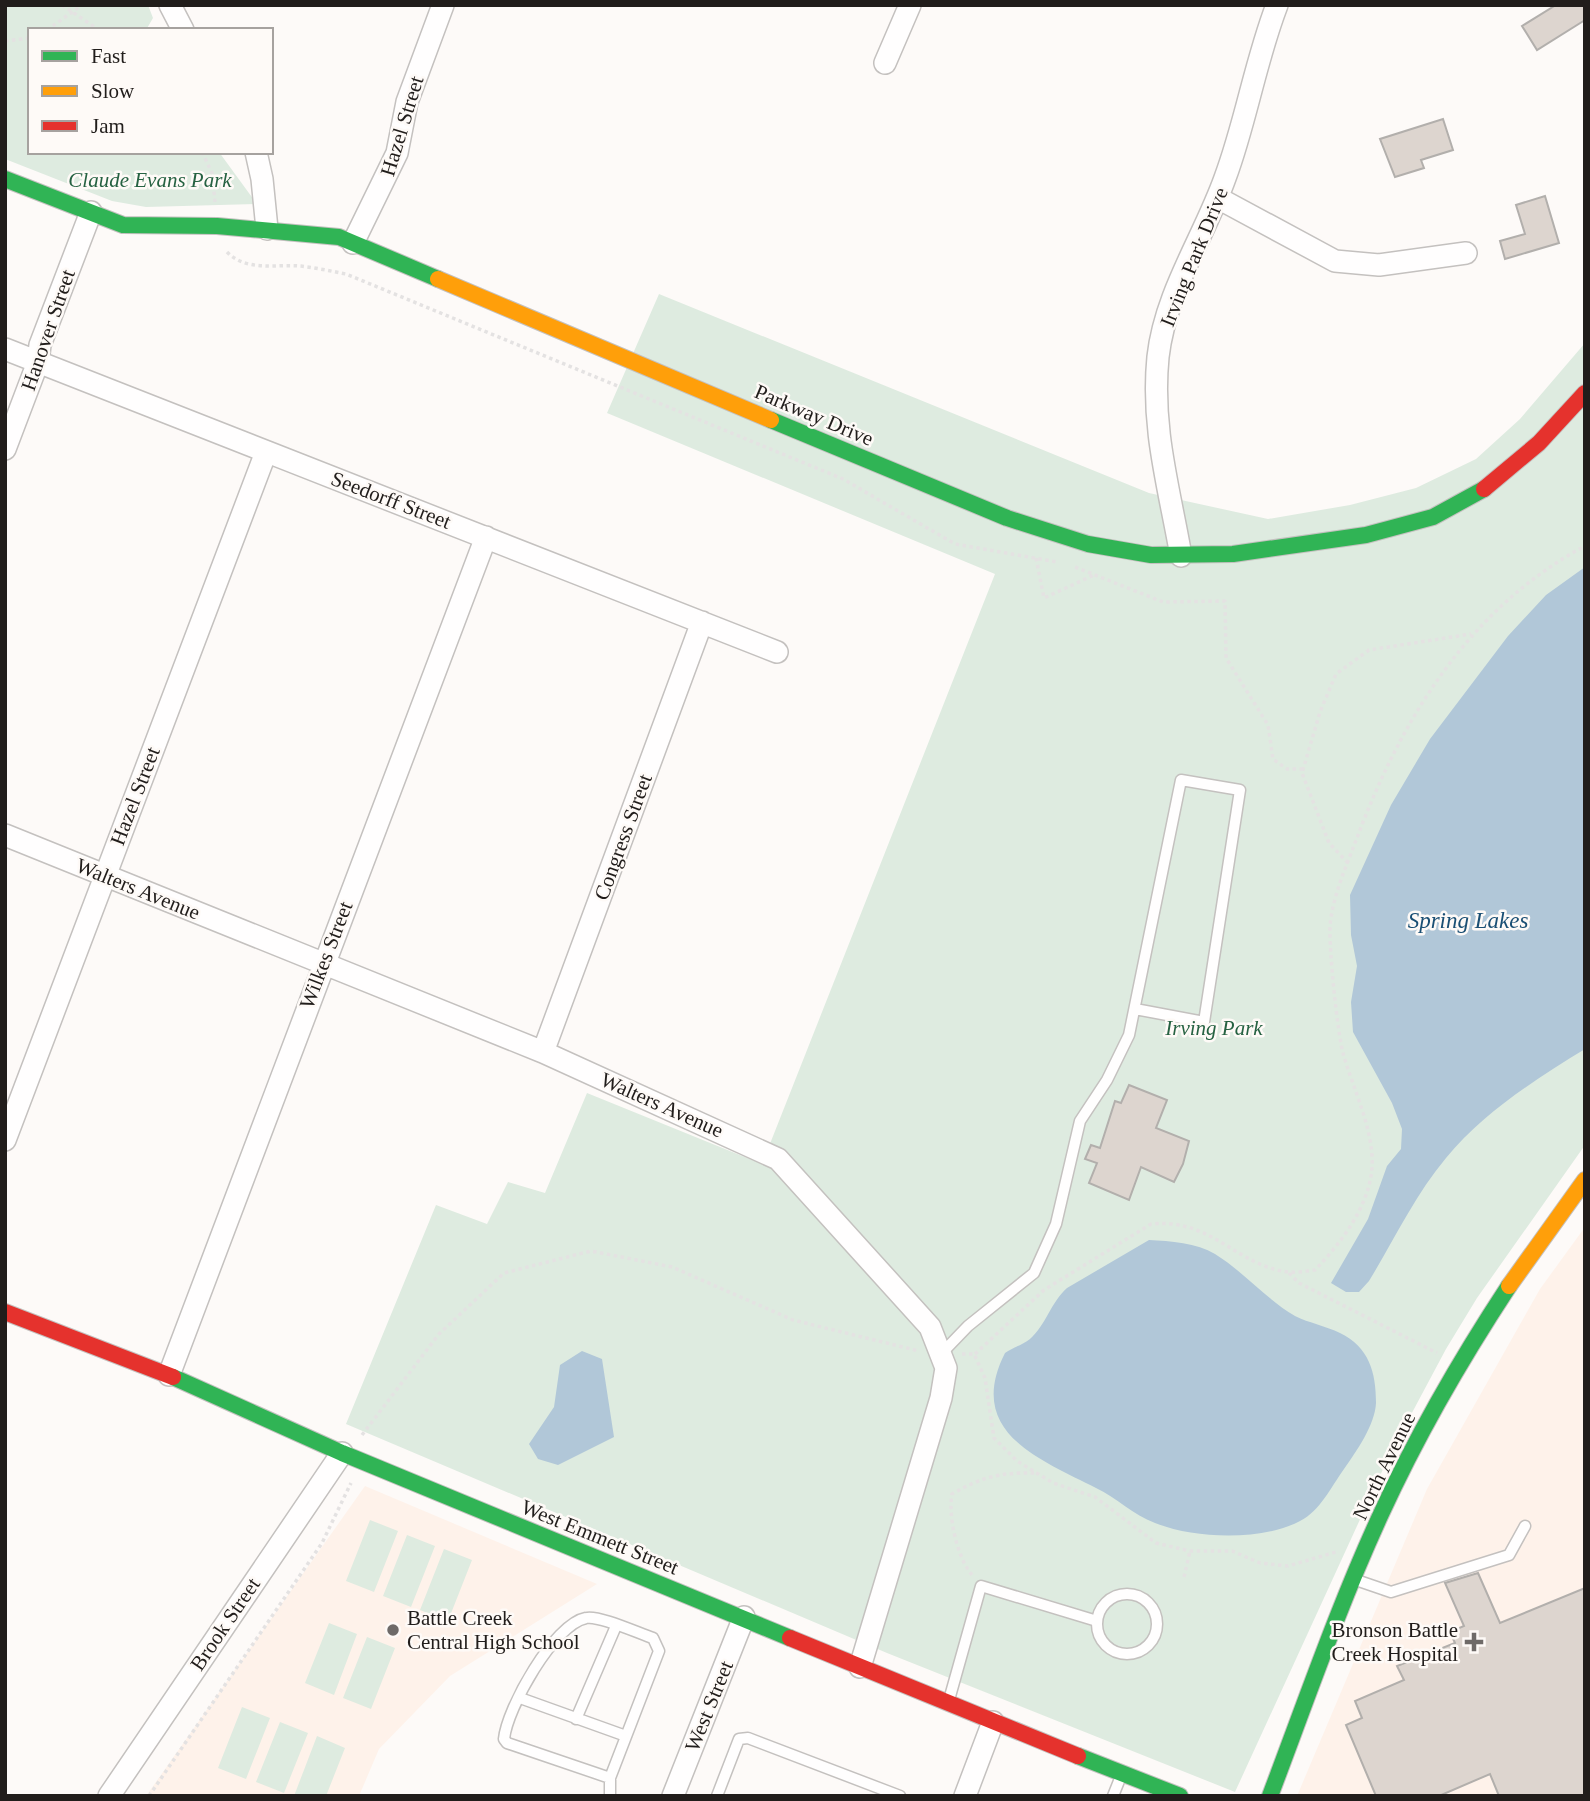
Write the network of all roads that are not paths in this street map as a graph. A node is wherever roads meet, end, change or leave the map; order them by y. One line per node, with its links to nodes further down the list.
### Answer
1 (170, 5): 5 (street)
2 (443, 5): 12 (street, Hazel Street)
3 (910, 5): 6 (street)
4 (1277, 5): 9 (street, Irving Park Drive)
5 (182, 28)
6 (885, 63)
7 (256, 154): 11 (street)
8 (5, 179): 10 (street, Parkway Drive)
9 (1218, 198): 13 (street); 20 (street, Irving Park Drive)
10 (91, 212): 11 (street, Parkway Drive); 15 (street, Hanover Street)
11 (267, 229): 12 (street, Parkway Drive)
12 (353, 243): 20 (street, Parkway Drive)
13 (1466, 253)
14 (5, 349): 15 (street, Seedorff Street)
15 (38, 362): 17 (street, Hanover Street); 18 (street, Seedorff Street)
16 (1585, 393): 20 (street, Parkway Drive)
17 (5, 449)
18 (266, 452): 19 (street, Seedorff Street); 24 (street, Hazel Street)
19 (486, 537): 21 (street, Seedorff Street); 25 (street, Wilkes Street)
20 (1181, 556)
21 (702, 622): 22 (street, Seedorff Street); 27 (street, Congress Street)
22 (777, 652)
23 (5, 835): 24 (street, Walters Avenue)
24 (104, 875): 25 (street, Walters Avenue); 28 (street, Hazel Street)
25 (322, 964): 27 (street, Walters Avenue); 32 (street, Wilkes Street)
26 (1135, 1009): 26 (lane); 31 (lane)
27 (542, 1052): 31 (street, Walters Avenue)
28 (5, 1140)
29 (1583, 1186): 35 (street, North Avenue)
30 (5, 1312): 32 (street, West Emmett Street)
31 (941, 1354): 39 (street, Walters Avenue)
32 (169, 1375): 33 (street, West Emmett Street)
33 (342, 1453): 36 (street, West Emmett Street); 47 (street, Brook Street)
34 (1525, 1526): 35 (lane)
35 (1354, 1579): 55 (street, North Avenue)
36 (744, 1617): 39 (street, West Emmett Street); 49 (street, West Street)
37 (1097, 1621): 37 (lane); 41 (lane)
38 (616, 1626): 40 (lane); 42 (lane); 44 (lane)
39 (860, 1667): 41 (street, West Emmett Street)
40 (520, 1698): 42 (lane); 46 (lane)
41 (948, 1703): 43 (street, West Emmett Street)
42 (576, 1719): 44 (lane)
43 (993, 1722): 45 (street, West Emmett Street); 52 (street)
44 (626, 1736): 46 (lane)
45 (1122, 1773): 53 (lane); 54 (street, West Emmett Street)
46 (610, 1778): 48 (lane)
47 (109, 1796)
48 (610, 1796)
49 (673, 1796)
50 (717, 1796): 51 (lane)
51 (900, 1796)
52 (965, 1796)
53 (1113, 1796)
54 (1180, 1796)
55 (1270, 1796)

